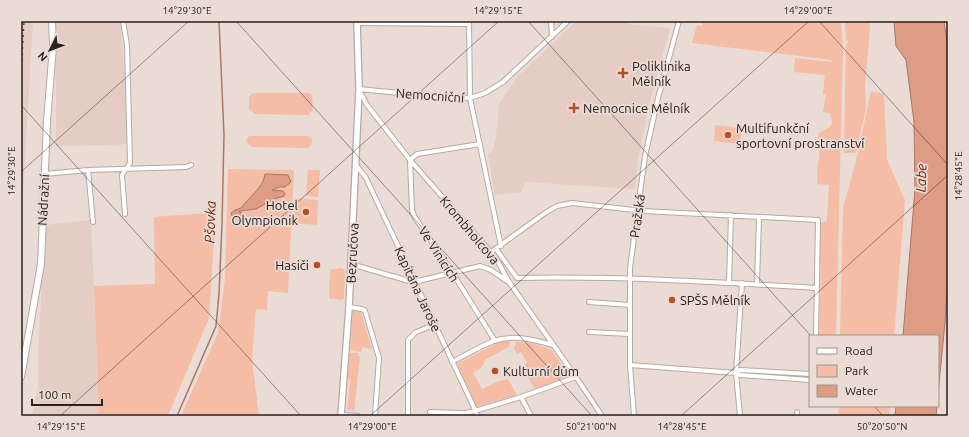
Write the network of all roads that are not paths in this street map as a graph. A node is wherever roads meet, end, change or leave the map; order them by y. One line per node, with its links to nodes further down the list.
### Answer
1 (52, 21): 17 (main road, Nádražní)
2 (123, 21): 16 (street)
3 (551, 21): 8 (street)
4 (568, 21): 8 (street, Nemocniční)
5 (679, 21): 18 (street, Pražská)
6 (357, 22): 7 (street); 9 (street, Bezručova)
7 (469, 22): 10 (street)
8 (552, 37): 10 (street, Nemocniční)
9 (359, 89): 10 (street, Nemocniční); 12 (street, Krombholcova); 13 (street, Bezručova)
10 (470, 98): 11 (street)
11 (480, 144): 12 (street); 23 (street)
12 (410, 160): 25 (street, Krombholcova); 27 (street, Ve Vinicích)
13 (355, 164): 26 (street, Bezručova); 29 (street, Kapitána Jaroše)
14 (191, 165): 16 (street)
15 (88, 170): 16 (street); 17 (street); 22 (street)
16 (126, 170): 19 (street)
17 (45, 174): 48 (main road, Nádražní)
18 (638, 211): 20 (street); 23 (street); 28 (street, Pražská)
19 (125, 214)
20 (731, 215): 21 (street); 31 (street)
21 (759, 217): 33 (street); 34 (street)
22 (93, 222)
23 (501, 246): 24 (street)
24 (496, 249): 25 (street); 28 (street)
25 (491, 252): 30 (street, Krombholcova)
26 (351, 264): 29 (street); 37 (street, Bezručova)
27 (452, 272): 29 (street); 30 (street); 42 (street, Ve Vinicích)
28 (630, 280): 31 (street); 36 (street, Pražská)
29 (414, 282): 38 (street, Kapitána Jaroše)
30 (509, 282): 43 (street, Krombholcova)
31 (729, 283): 32 (street)
32 (742, 284): 33 (street); 46 (street)
33 (757, 284): 34 (street)
34 (816, 288): 41 (street)
35 (589, 302): 36 (street)
36 (630, 305): 40 (street, Pražská)
37 (349, 307): 54 (street, Bezručova); 56 (street)
38 (434, 326): 44 (street, Kapitána Jaroše); 57 (street)
39 (589, 332): 40 (street)
40 (630, 334): 45 (street, Pražská)
41 (816, 335)
42 (495, 340): 43 (street); 44 (street)
43 (553, 344): 49 (street, Krombholcova)
44 (452, 362): 52 (street, Kapitána Jaroše)
45 (630, 365): 46 (street); 61 (street, Pražská)
46 (736, 373): 47 (street); 50 (street); 62 (street)
47 (809, 374)
48 (21, 377)
49 (576, 377): 51 (street); 60 (street, Krombholcova)
50 (809, 380)
51 (521, 397): 52 (street); 59 (street)
52 (475, 411): 53 (street); 58 (street, Kapitána Jaroše)
53 (430, 412)
54 (341, 415): 55 (street)
55 (358, 416)
56 (375, 416)
57 (408, 416)
58 (478, 416)
59 (531, 416)
60 (602, 416)
61 (634, 416)
62 (740, 416)

